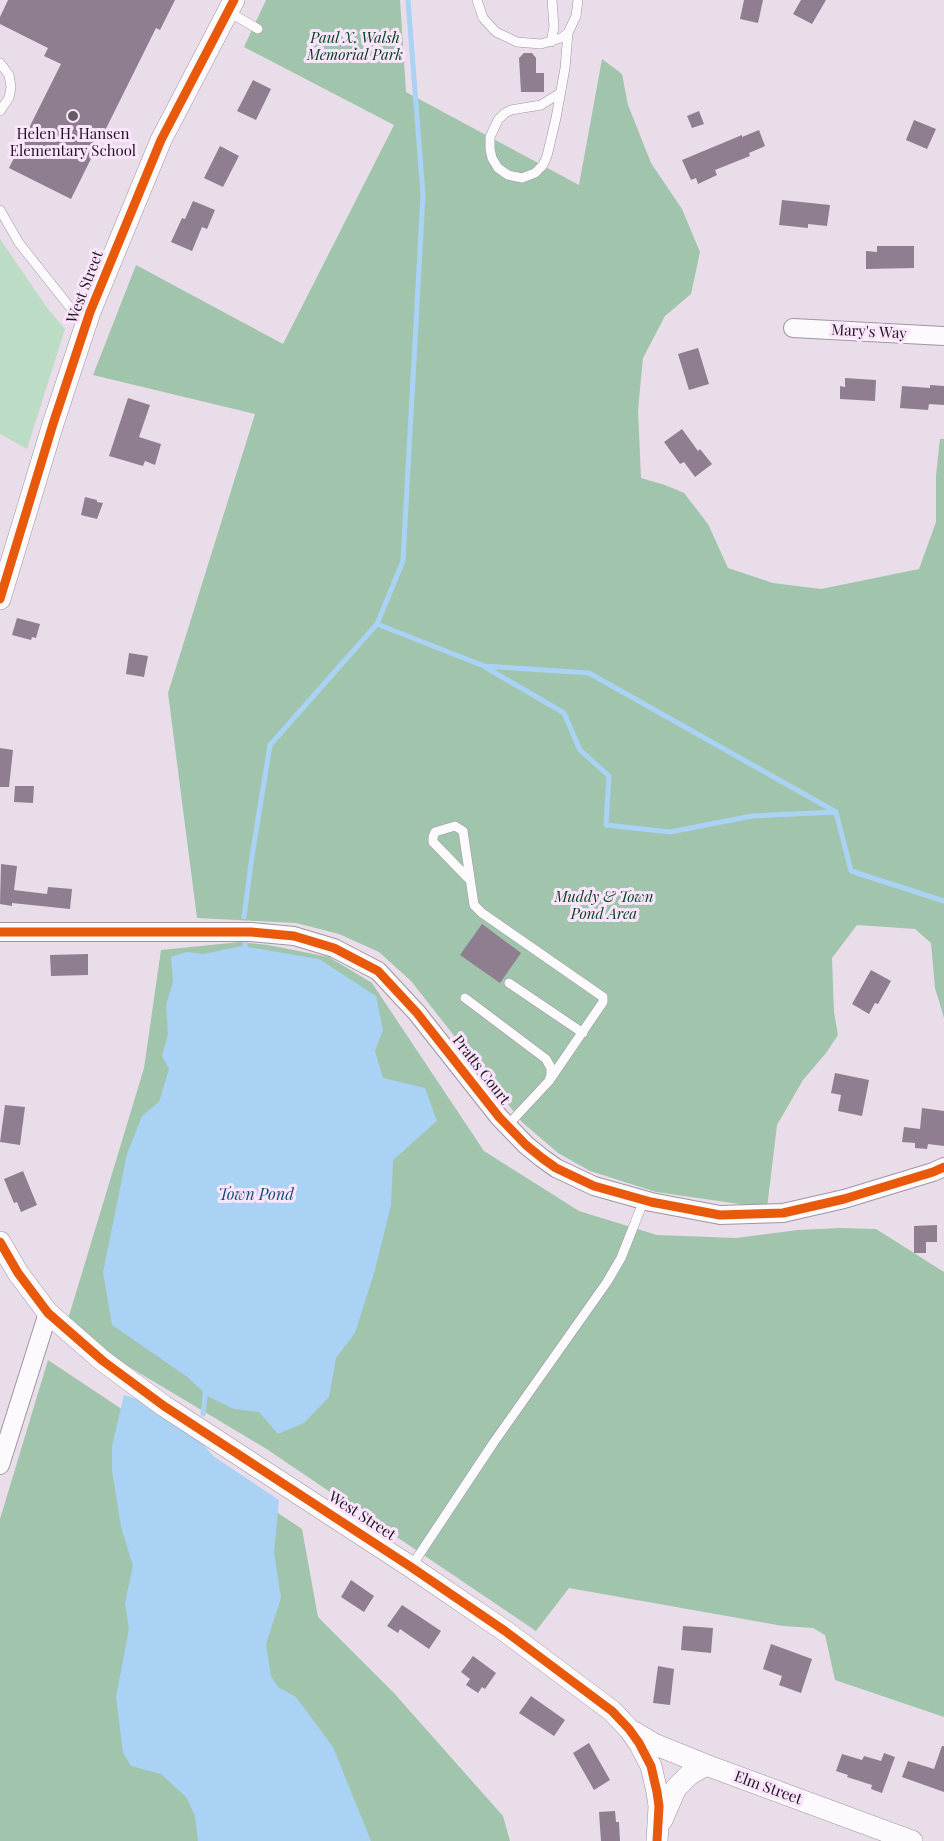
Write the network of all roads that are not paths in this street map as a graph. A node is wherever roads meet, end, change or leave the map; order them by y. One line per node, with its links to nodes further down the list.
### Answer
1 (477, 0): 7 (lane)
2 (552, 0): 7 (lane)
3 (578, 0): 6 (lane)
4 (231, 6): 5 (lane); 12 (street, West Street)
5 (258, 29)
6 (568, 33): 7 (lane); 9 (lane)
7 (551, 42)
8 (0, 63): 10 (lane)
9 (560, 93): 9 (lane)
10 (0, 111)
11 (0, 210): 12 (lane)
12 (85, 327): 15 (street, West Street)
13 (793, 328): 14 (street, Mary's Way)
14 (944, 336)
15 (0, 599)
16 (470, 879): 16 (lane); 20 (lane)
17 (0, 932): 22 (street, Pratts Court)
18 (508, 983): 20 (lane)
19 (465, 998): 21 (lane)
20 (582, 1033): 21 (lane)
21 (549, 1082): 22 (lane)
22 (507, 1126): 24 (street, Pratts Court)
23 (944, 1167): 24 (street, Pratts Court)
24 (644, 1200): 28 (lane)
25 (0, 1242): 26 (street, West Street)
26 (48, 1313): 27 (street); 28 (street, West Street)
27 (0, 1465)
28 (411, 1567): 29 (street, West Street)
29 (629, 1729): 30 (street, Elm Street); 31 (street, West Street)
30 (706, 1765): 31 (street, West Street); 32 (street, Elm Street)
31 (658, 1838)
32 (912, 1841)

